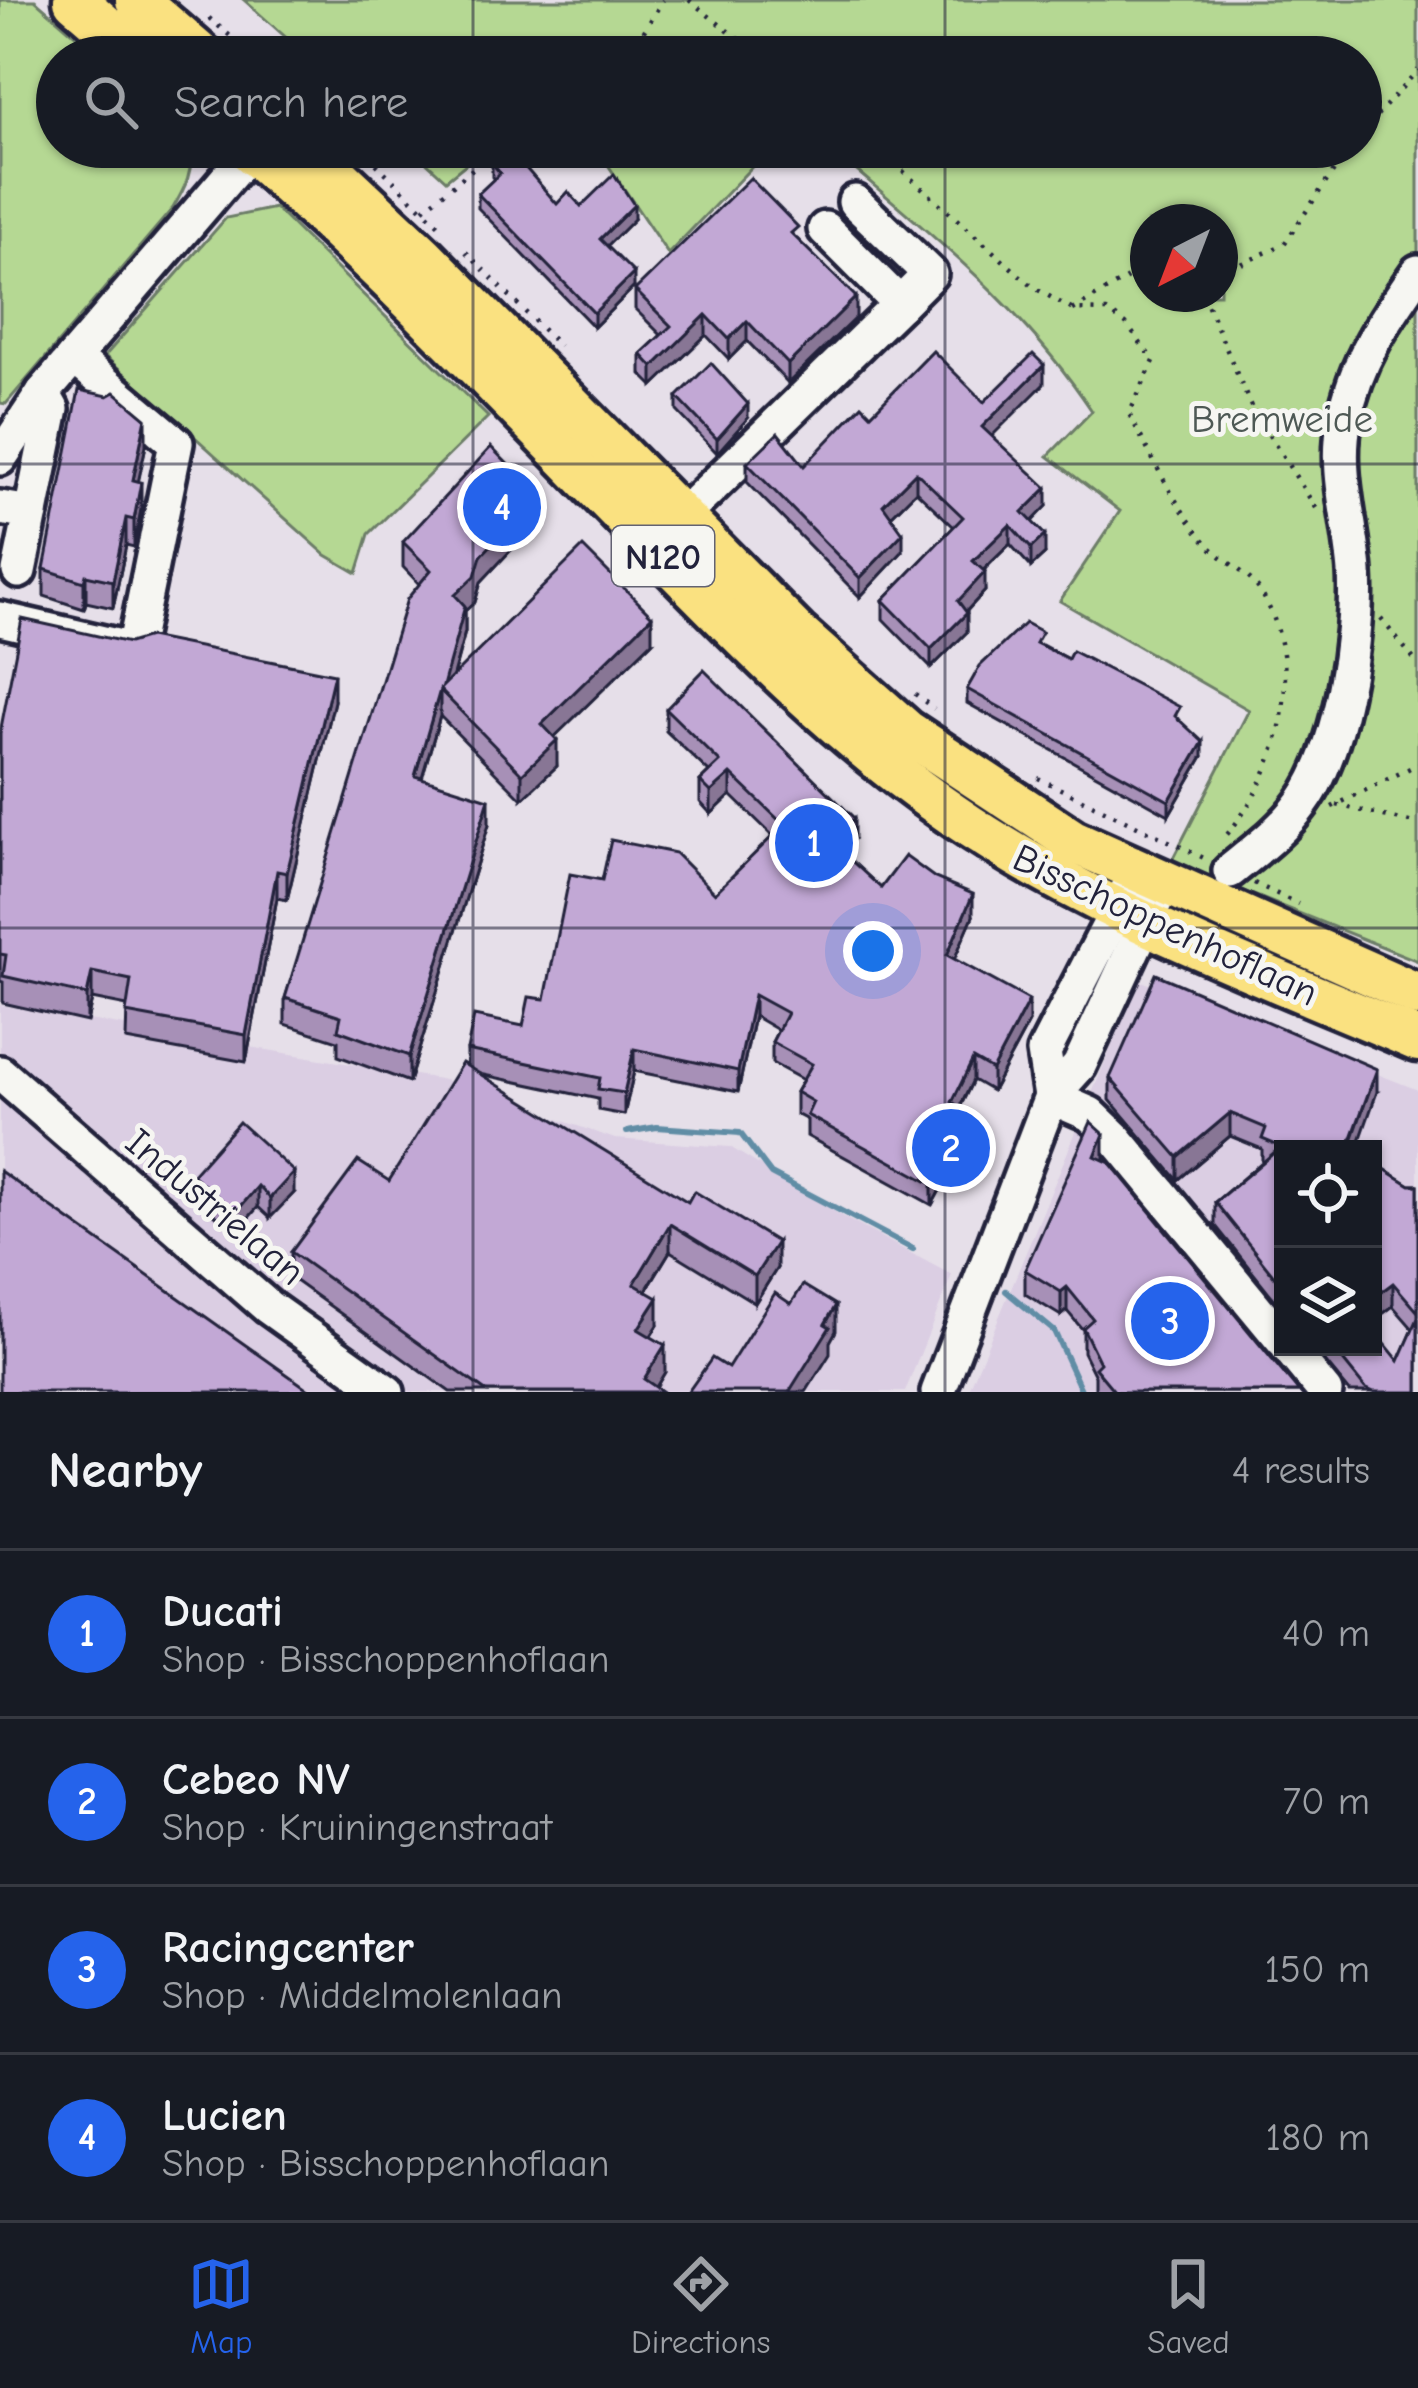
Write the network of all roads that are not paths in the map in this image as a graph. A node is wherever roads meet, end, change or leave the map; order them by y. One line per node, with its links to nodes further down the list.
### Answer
1 (75, 0): 3 (main road)
2 (137, 0): 4 (main road)
3 (117, 36)
4 (179, 36)
5 (233, 168): 12 (street)
6 (271, 168): 20 (main road, Bisschoppenhoflaan / N120)
7 (329, 168): 16 (main road, Bisschoppenhoflaan / N120)
8 (855, 202): 11 (street)
9 (826, 229): 11 (street)
10 (1418, 272): 19 (street)
11 (900, 304): 16 (street)
12 (74, 357): 13 (street); 18 (street)
13 (43, 393): 14 (street); 15 (street)
14 (2, 452)
15 (15, 511): 17 (street)
16 (680, 518): 20 (main road, Bisschoppenhoflaan / N120)
17 (19, 571)
18 (0, 619)
19 (1224, 860)
20 (1140, 897): 21 (main road, Bisschoppenhoflaan / N120); 22 (main road, Bisschoppenhoflaan / N120); 24 (street)
21 (1418, 995)
22 (1418, 1040)
23 (0, 1072): 27 (street, Industrielaan)
24 (1051, 1097): 25 (street); 28 (street)
25 (1274, 1331)
26 (1295, 1356): 29 (street)
27 (387, 1392)
28 (938, 1392)
29 (1324, 1392)

